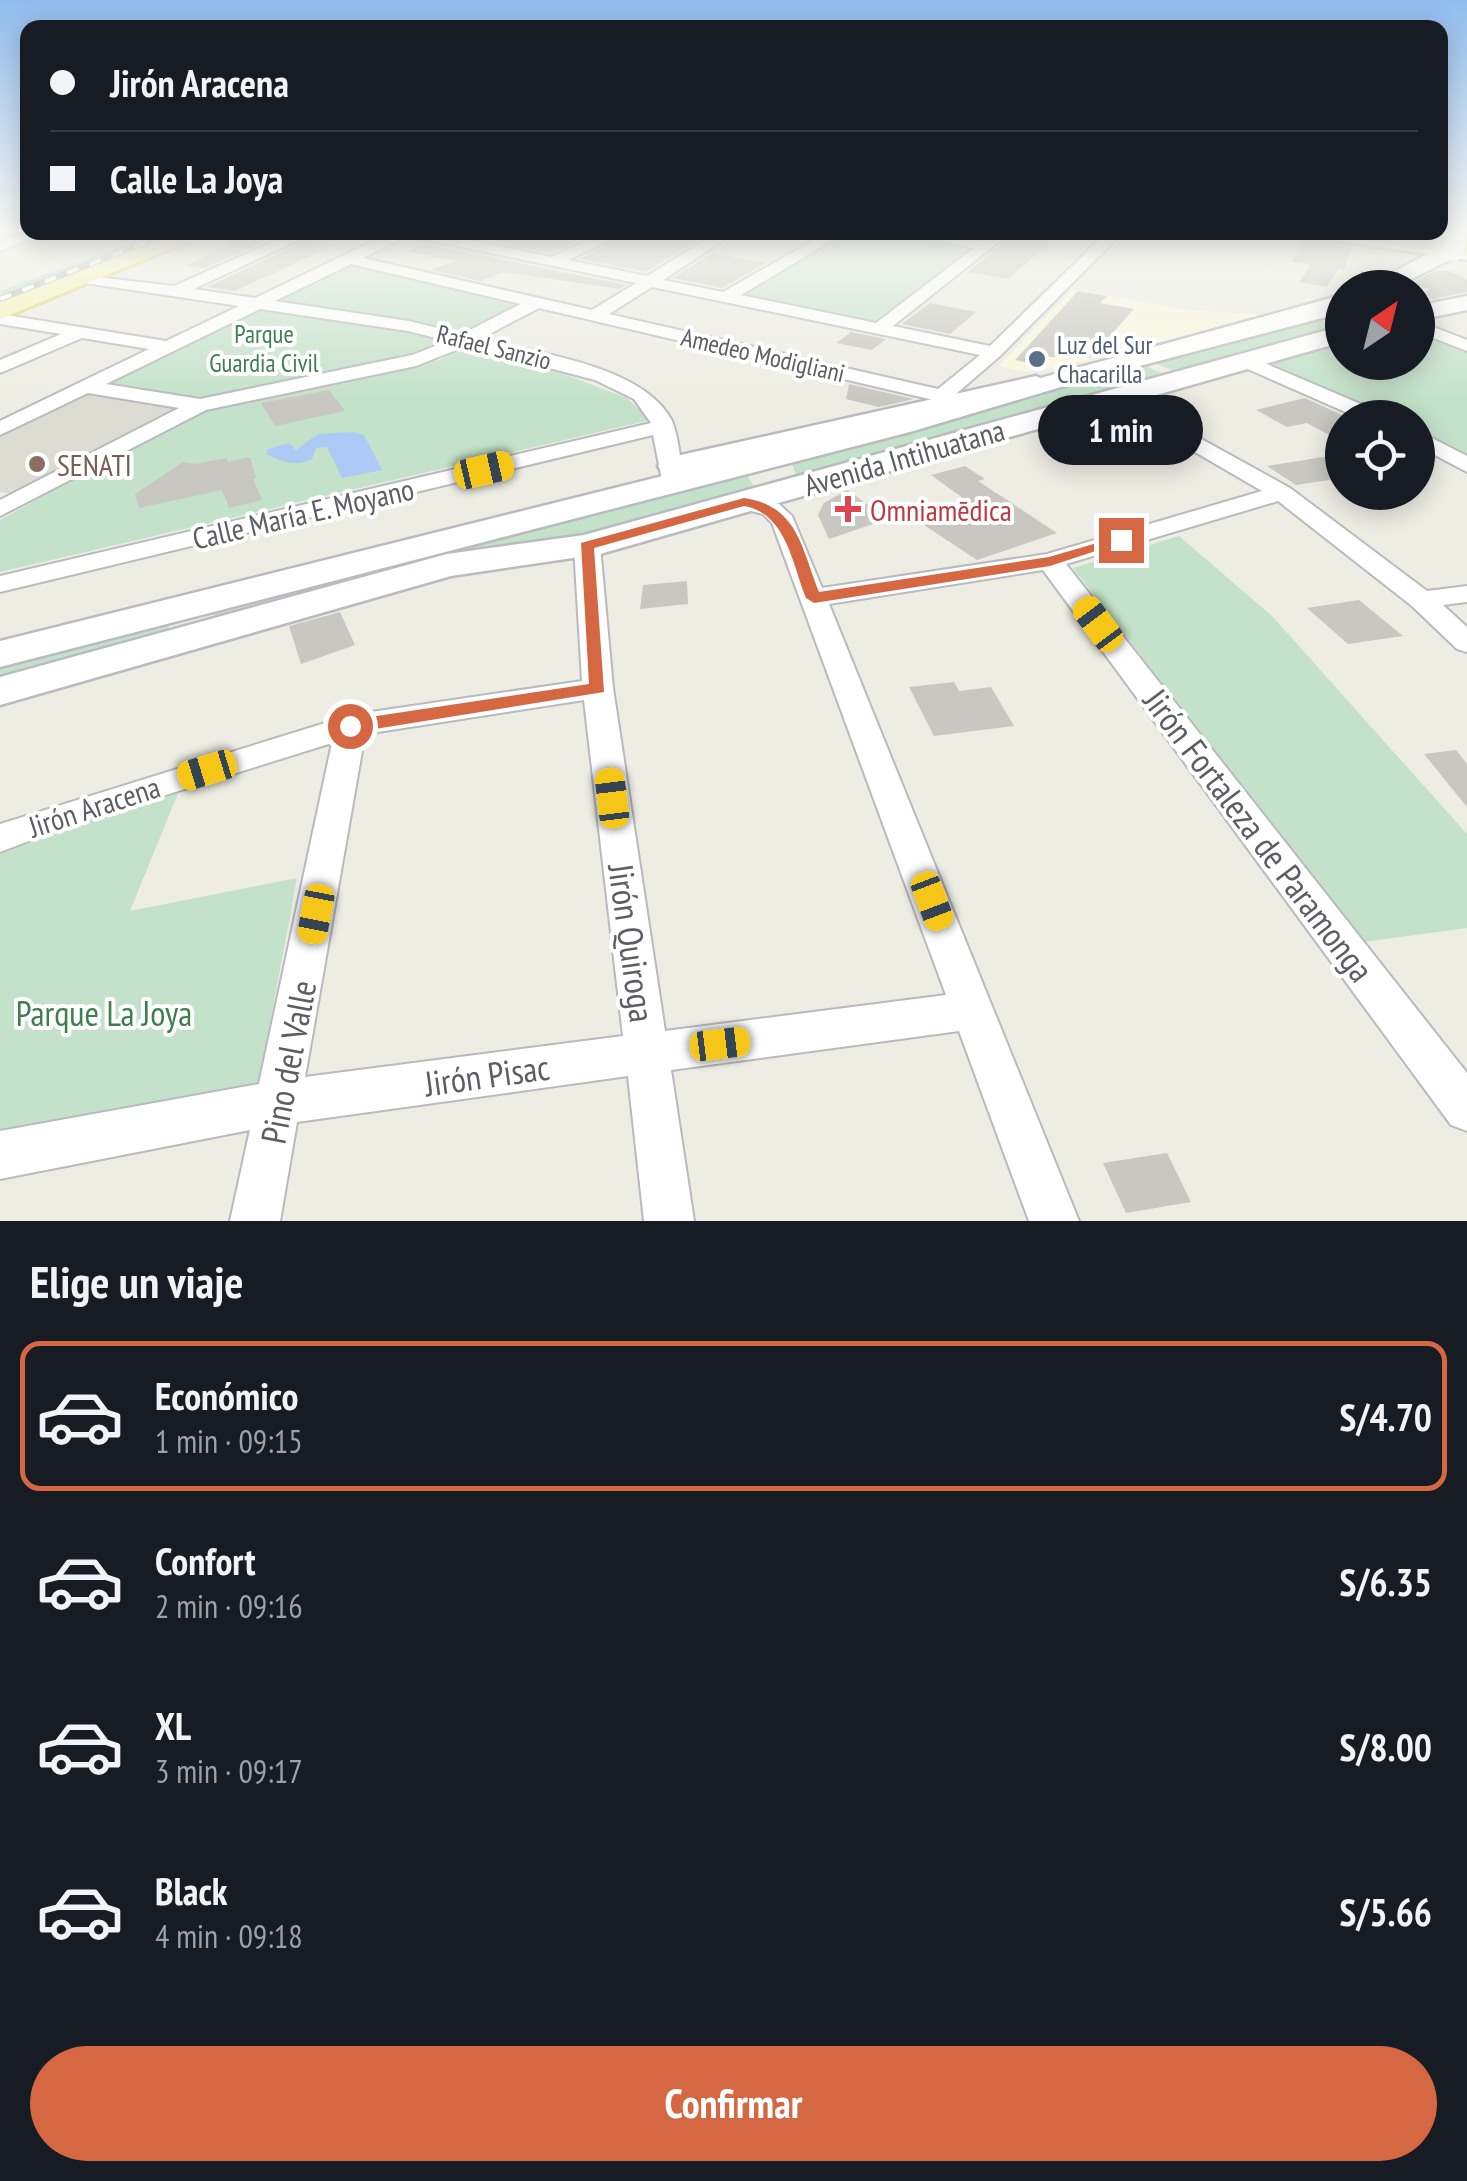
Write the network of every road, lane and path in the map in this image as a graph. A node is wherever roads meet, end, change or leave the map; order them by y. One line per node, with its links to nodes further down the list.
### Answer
1 (62, 287): 16 (main road)
2 (143, 287): 11 (street, Rafael Sanzio)
3 (187, 287): 11 (street)
4 (293, 287): 15 (street)
5 (468, 287): 14 (street, Amedeo Modigliani)
6 (640, 287): 18 (street)
7 (678, 287): 12 (street)
8 (743, 287): 12 (street)
9 (934, 287): 24 (street)
10 (1060, 287): 30 (street)
11 (176, 292): 15 (street, Rafael Sanzio)
12 (726, 297): 24 (street)
13 (1467, 302): 17 (main road)
14 (535, 303): 18 (street, Amedeo Modigliani); 27 (street)
15 (258, 304): 27 (street, Rafael Sanzio); 29 (street)
16 (0, 311)
17 (1435, 312)
18 (594, 316): 40 (street, Amedeo Modigliani)
19 (0, 319): 25 (street)
20 (1325, 319): 31 (main road, Avenida Intihuatana)
21 (1325, 322): 32 (main road, Avenida Intihuatana)
22 (1435, 322): 26 (street)
23 (1435, 325): 28 (street)
24 (880, 328): 30 (street)
25 (82, 332): 29 (street); 33 (street)
26 (1467, 337)
27 (464, 340): 41 (street); 42 (street, Rafael Sanzio)
28 (1467, 346)
29 (169, 347): 37 (street)
30 (994, 352): 36 (street)
31 (1140, 359): 34 (main road, Avenida Intihuatana); 35 (main road)
32 (1248, 362): 35 (main road, Avenida Intihuatana); 39 (street)
33 (0, 367)
34 (1061, 378): 36 (street); 45 (main road, Avenida Intihuatana)
35 (1180, 379): 38 (main road, Avenida Intihuatana)
36 (970, 387): 40 (street); 40 (street)
37 (85, 388): 41 (street); 43 (street)
38 (1116, 398): 49 (street); 50 (main road, Avenida Intihuatana)
39 (1335, 400)
40 (912, 403): 48 (street)
41 (200, 405): 51 (street)
42 (663, 426): 48 (street, Rafael Sanzio); 54 (street, Calle María E. Moyano)
43 (0, 429)
44 (1435, 447): 47 (street)
45 (773, 456): 46 (main road, Avenida Intihuatana); 50 (main road)
46 (738, 464): 48 (main road, Avenida Intihuatana); 50 (main road)
47 (1467, 465)
48 (682, 473): 58 (main road, Avenida Intihuatana)
49 (1282, 493): 53 (street); 57 (street)
50 (770, 502): 52 (main road, Avenida Intihuatana); 56 (street)
51 (0, 509)
52 (587, 546): 58 (main road, Avenida Intihuatana); 61 (street, Jirón Quiroga)
53 (1050, 561): 56 (street); 68 (street, Jirón Fortaleza de Paramonga)
54 (0, 584)
55 (1467, 594): 57 (street)
56 (814, 598): 65 (street)
57 (1422, 600): 59 (street)
58 (186, 621): 60 (main road, Avenida Intihuatana); 62 (main road, Avenida Intihuatana)
59 (1467, 644)
60 (0, 654)
61 (598, 688): 63 (street, Jirón Aracena); 66 (street, Jirón Quiroga)
62 (0, 691)
63 (350, 726): 64 (street, Jirón Aracena); 67 (street, Pino del Valle)
64 (0, 838)
65 (975, 1010): 66 (street, Jirón Pisac); 72 (street)
66 (647, 1054): 67 (street, Jirón Pisac); 71 (street, Jirón Quiroga)
67 (281, 1102): 69 (street, Jirón Pisac); 70 (street, Pino del Valle)
68 (1467, 1110)
69 (0, 1155)
70 (256, 1221)
71 (669, 1221)
72 (1054, 1221)

